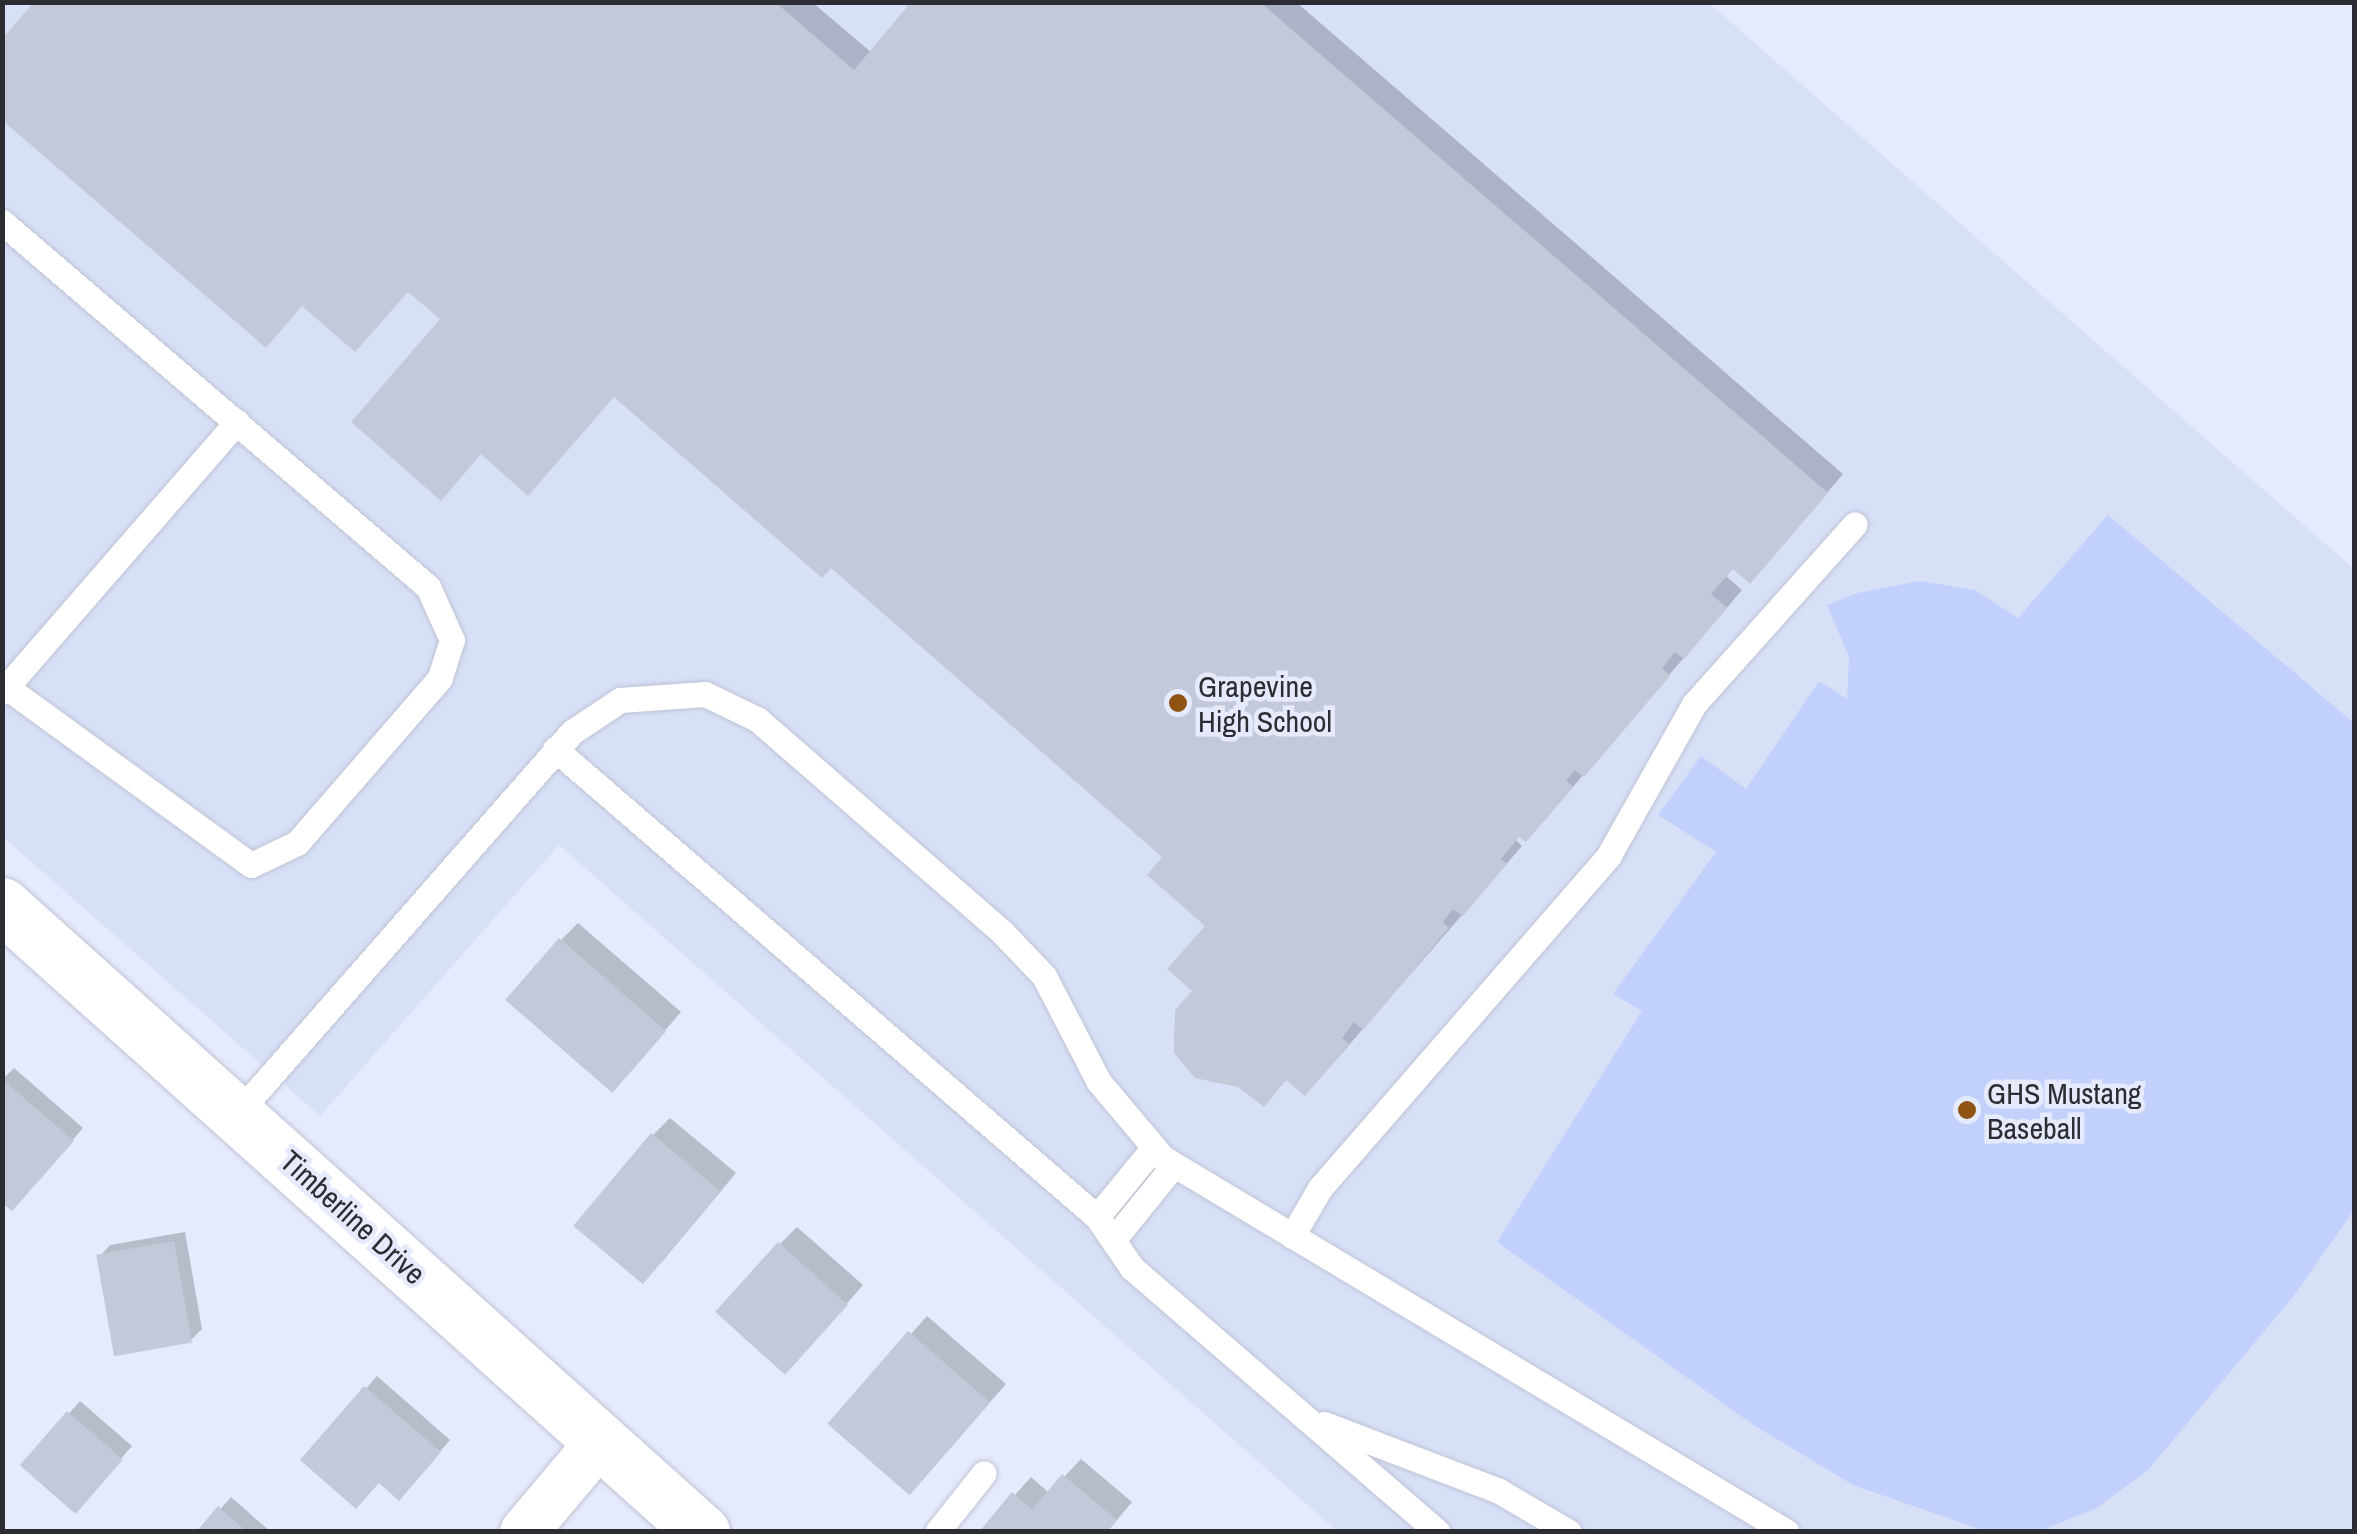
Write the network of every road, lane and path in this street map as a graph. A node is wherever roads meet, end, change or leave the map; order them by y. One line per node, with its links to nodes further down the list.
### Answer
1 (2, 222): 2 (lane)
2 (237, 422): 4 (lane); 4 (lane)
3 (1854, 524): 11 (lane)
4 (4, 688)
5 (554, 749): 7 (lane); 8 (lane); 10 (lane)
6 (2, 905): 7 (street, Timberline Drive)
7 (237, 1114): 14 (street, Timberline Drive)
8 (1154, 1148): 9 (lane); 10 (lane)
9 (1174, 1165): 11 (lane); 12 (lane)
10 (1097, 1217): 12 (lane)
11 (1292, 1236): 21 (lane)
12 (1113, 1240): 13 (lane)
13 (1305, 1417): 19 (lane); 20 (lane)
14 (602, 1439): 16 (street); 17 (street, Timberline Drive)
15 (984, 1473): 18 (lane)
16 (524, 1532)
17 (702, 1532)
18 (937, 1532)
19 (1438, 1532)
20 (1569, 1532)
21 (1786, 1532)

